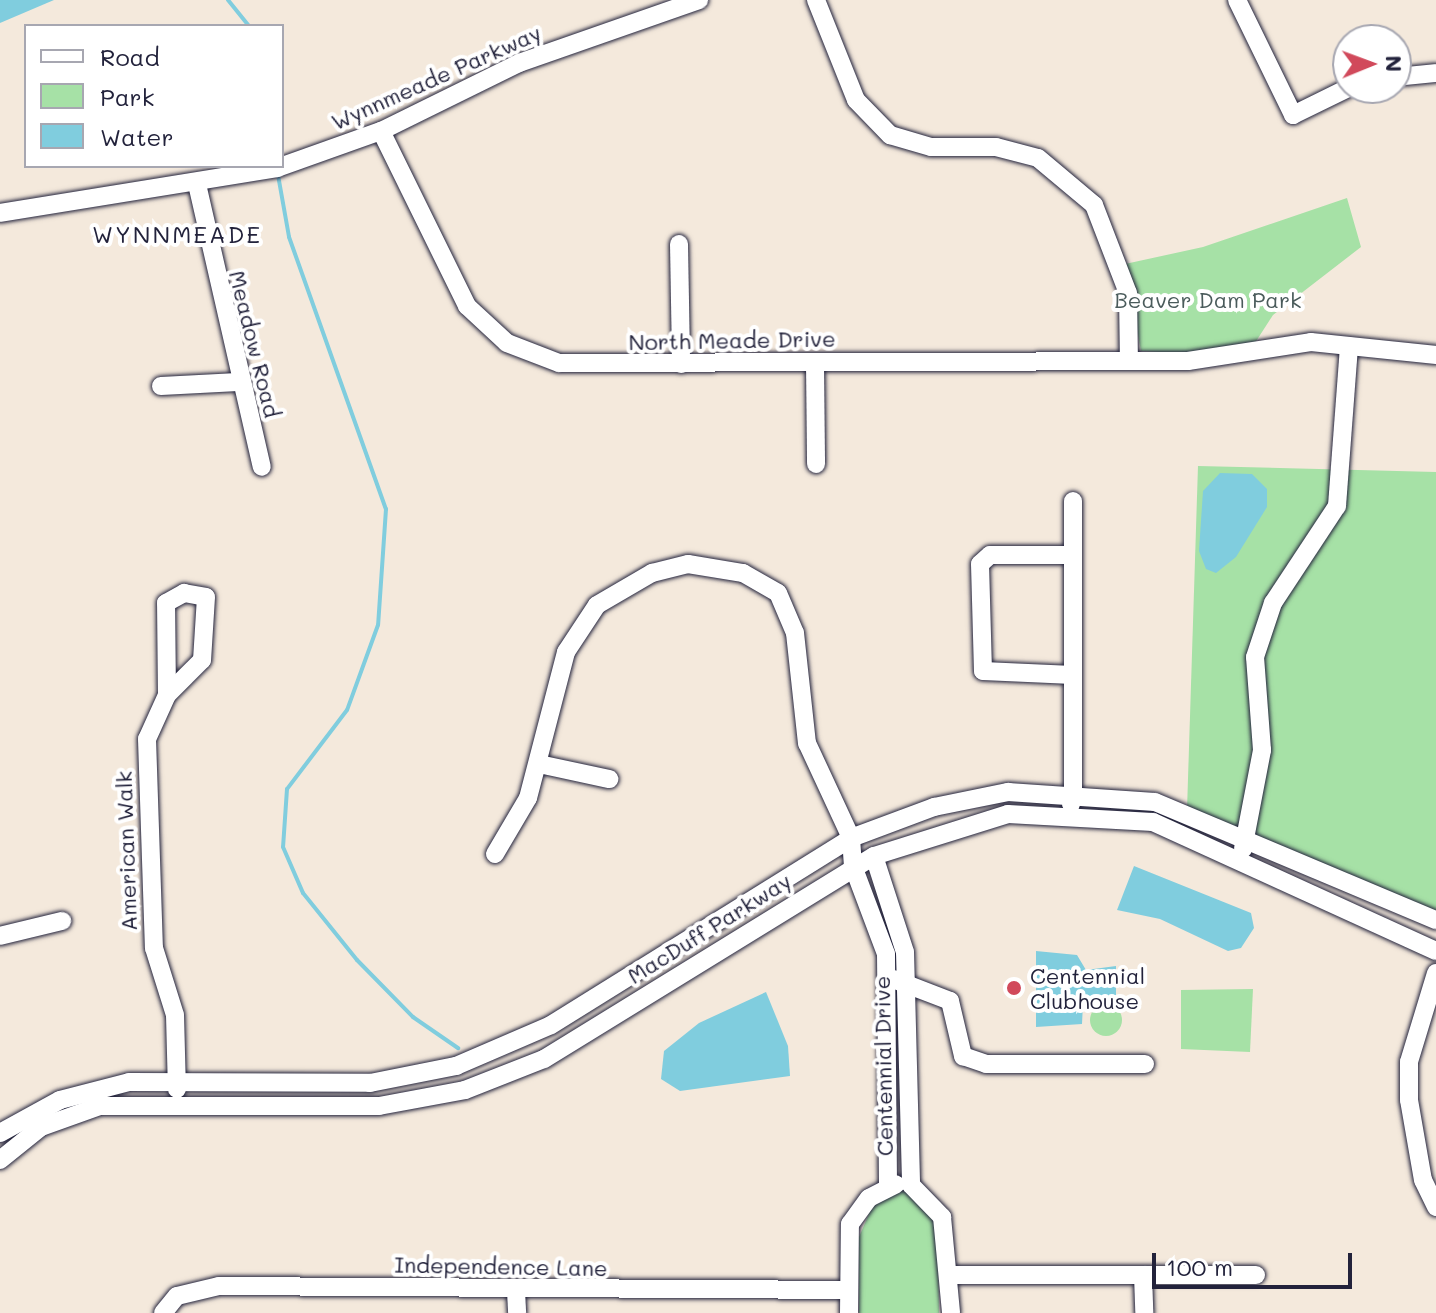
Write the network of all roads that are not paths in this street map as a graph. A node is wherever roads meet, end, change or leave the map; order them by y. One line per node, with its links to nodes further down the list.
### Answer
1 (699, 0): 7 (street, Wynnmeade Parkway)
2 (816, 0): 15 (street)
3 (1237, 0): 6 (street)
4 (1436, 73): 5 (street)
5 (1412, 75)
6 (1332, 96)
7 (381, 131): 8 (street, Wynnmeade Parkway); 17 (street, North Meade Drive)
8 (284, 166)
9 (277, 168): 10 (street, Wynnmeade Parkway)
10 (197, 184): 11 (street, Wynnmeade Parkway); 18 (street, Meadow Road)
11 (0, 213)
12 (679, 244): 17 (street)
13 (1349, 346): 14 (street, North Meade Drive); 15 (street, North Meade Drive); 30 (street)
14 (1436, 355)
15 (1129, 361): 16 (street, North Meade Drive)
16 (815, 363): 17 (street, North Meade Drive); 20 (street)
17 (681, 364)
18 (238, 382): 19 (street); 21 (street, Meadow Road)
19 (161, 386)
20 (816, 464)
21 (262, 467)
22 (1073, 501): 23 (street)
23 (1073, 555): 24 (street); 24 (street)
24 (1073, 675): 28 (street)
25 (167, 695): 25 (street, American Walk); 43 (street, American Walk)
26 (539, 764): 27 (street); 31 (street); 32 (street)
27 (609, 779)
28 (1073, 791): 29 (street); 30 (street, MacDuff Parkway); 31 (street, MacDuff Parkway)
29 (1070, 814): 33 (street, MacDuff Parkway); 34 (street, MacDuff Parkway)
30 (1244, 837): 34 (street); 36 (street, MacDuff Parkway)
31 (851, 838): 33 (street); 35 (street); 43 (street, MacDuff Parkway)
32 (495, 854)
33 (874, 856): 35 (street, MacDuff Parkway); 41 (street, Centennial Drive)
34 (1242, 858): 39 (street, MacDuff Parkway)
35 (853, 866): 41 (street, Centennial Drive); 44 (street, MacDuff Parkway)
36 (1436, 920)
37 (62, 921): 38 (street)
38 (0, 936)
39 (1436, 951)
40 (1436, 973): 49 (street)
41 (895, 980): 42 (street); 47 (street, Centennial Drive); 48 (street, Centennial Drive)
42 (1145, 1064)
43 (179, 1080): 44 (street, American Walk); 45 (street, MacDuff Parkway)
44 (176, 1104): 46 (street, MacDuff Parkway)
45 (0, 1133)
46 (0, 1160)
47 (888, 1185): 48 (street); 53 (street, Centennial Drive)
48 (911, 1185): 50 (street, Centennial Drive)
49 (1436, 1207)
50 (951, 1275): 51 (street); 58 (street, Centennial Drive)
51 (1143, 1275): 52 (street); 59 (street)
52 (1256, 1275)
53 (849, 1290): 54 (street, Independence Lane); 57 (street, Centennial Drive)
54 (516, 1291): 55 (street, Independence Lane); 56 (street)
55 (163, 1313)
56 (517, 1313)
57 (849, 1313)
58 (951, 1313)
59 (1144, 1313)

